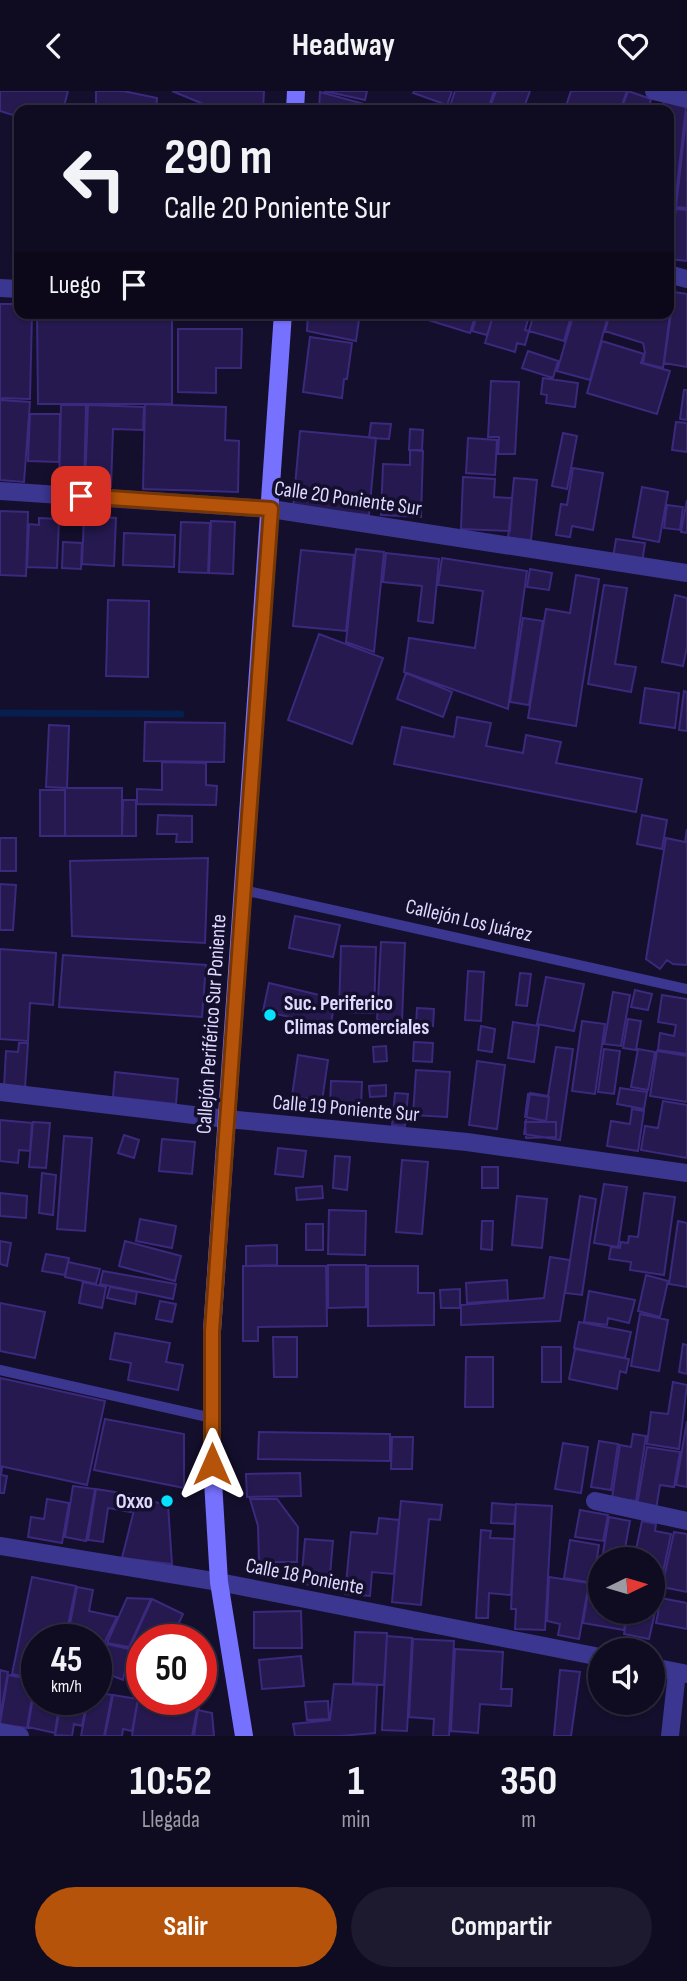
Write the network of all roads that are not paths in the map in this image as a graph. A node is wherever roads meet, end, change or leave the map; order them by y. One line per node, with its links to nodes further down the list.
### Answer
1 (654, 91): 2 (street)
2 (687, 99)
3 (283, 319): 5 (main road, Callejón Periférico Sur Poniente)
4 (0, 491): 5 (street, Calle 20 Poniente Sur)
5 (271, 509): 6 (street, Calle 20 Poniente Sur); 7 (main road, Callejón Periférico Sur Poniente)
6 (687, 573)
7 (243, 890): 8 (lane, Callejón Los Juárez); 10 (main road, Callejón Periférico Sur Poniente)
8 (687, 989)
9 (0, 1092): 10 (street, Calle 19 Poniente Sur)
10 (227, 1119): 11 (street, Calle 19 Poniente Sur); 13 (main road, Callejón Periférico Sur Poniente)
11 (687, 1173)
12 (0, 1370): 13 (lane)
13 (212, 1417): 17 (main road, Callejón Periférico Sur Poniente)
14 (595, 1501): 15 (street)
15 (687, 1521)
16 (0, 1546): 17 (street, Calle 18 Poniente)
17 (219, 1582): 18 (street, Calle 18 Poniente); 22 (main road, Callejón Periférico Sur Poniente)
18 (588, 1655)
19 (682, 1673): 23 (street)
20 (0, 1732): 21 (street)
21 (20, 1736)
22 (244, 1736)
23 (670, 1736)

